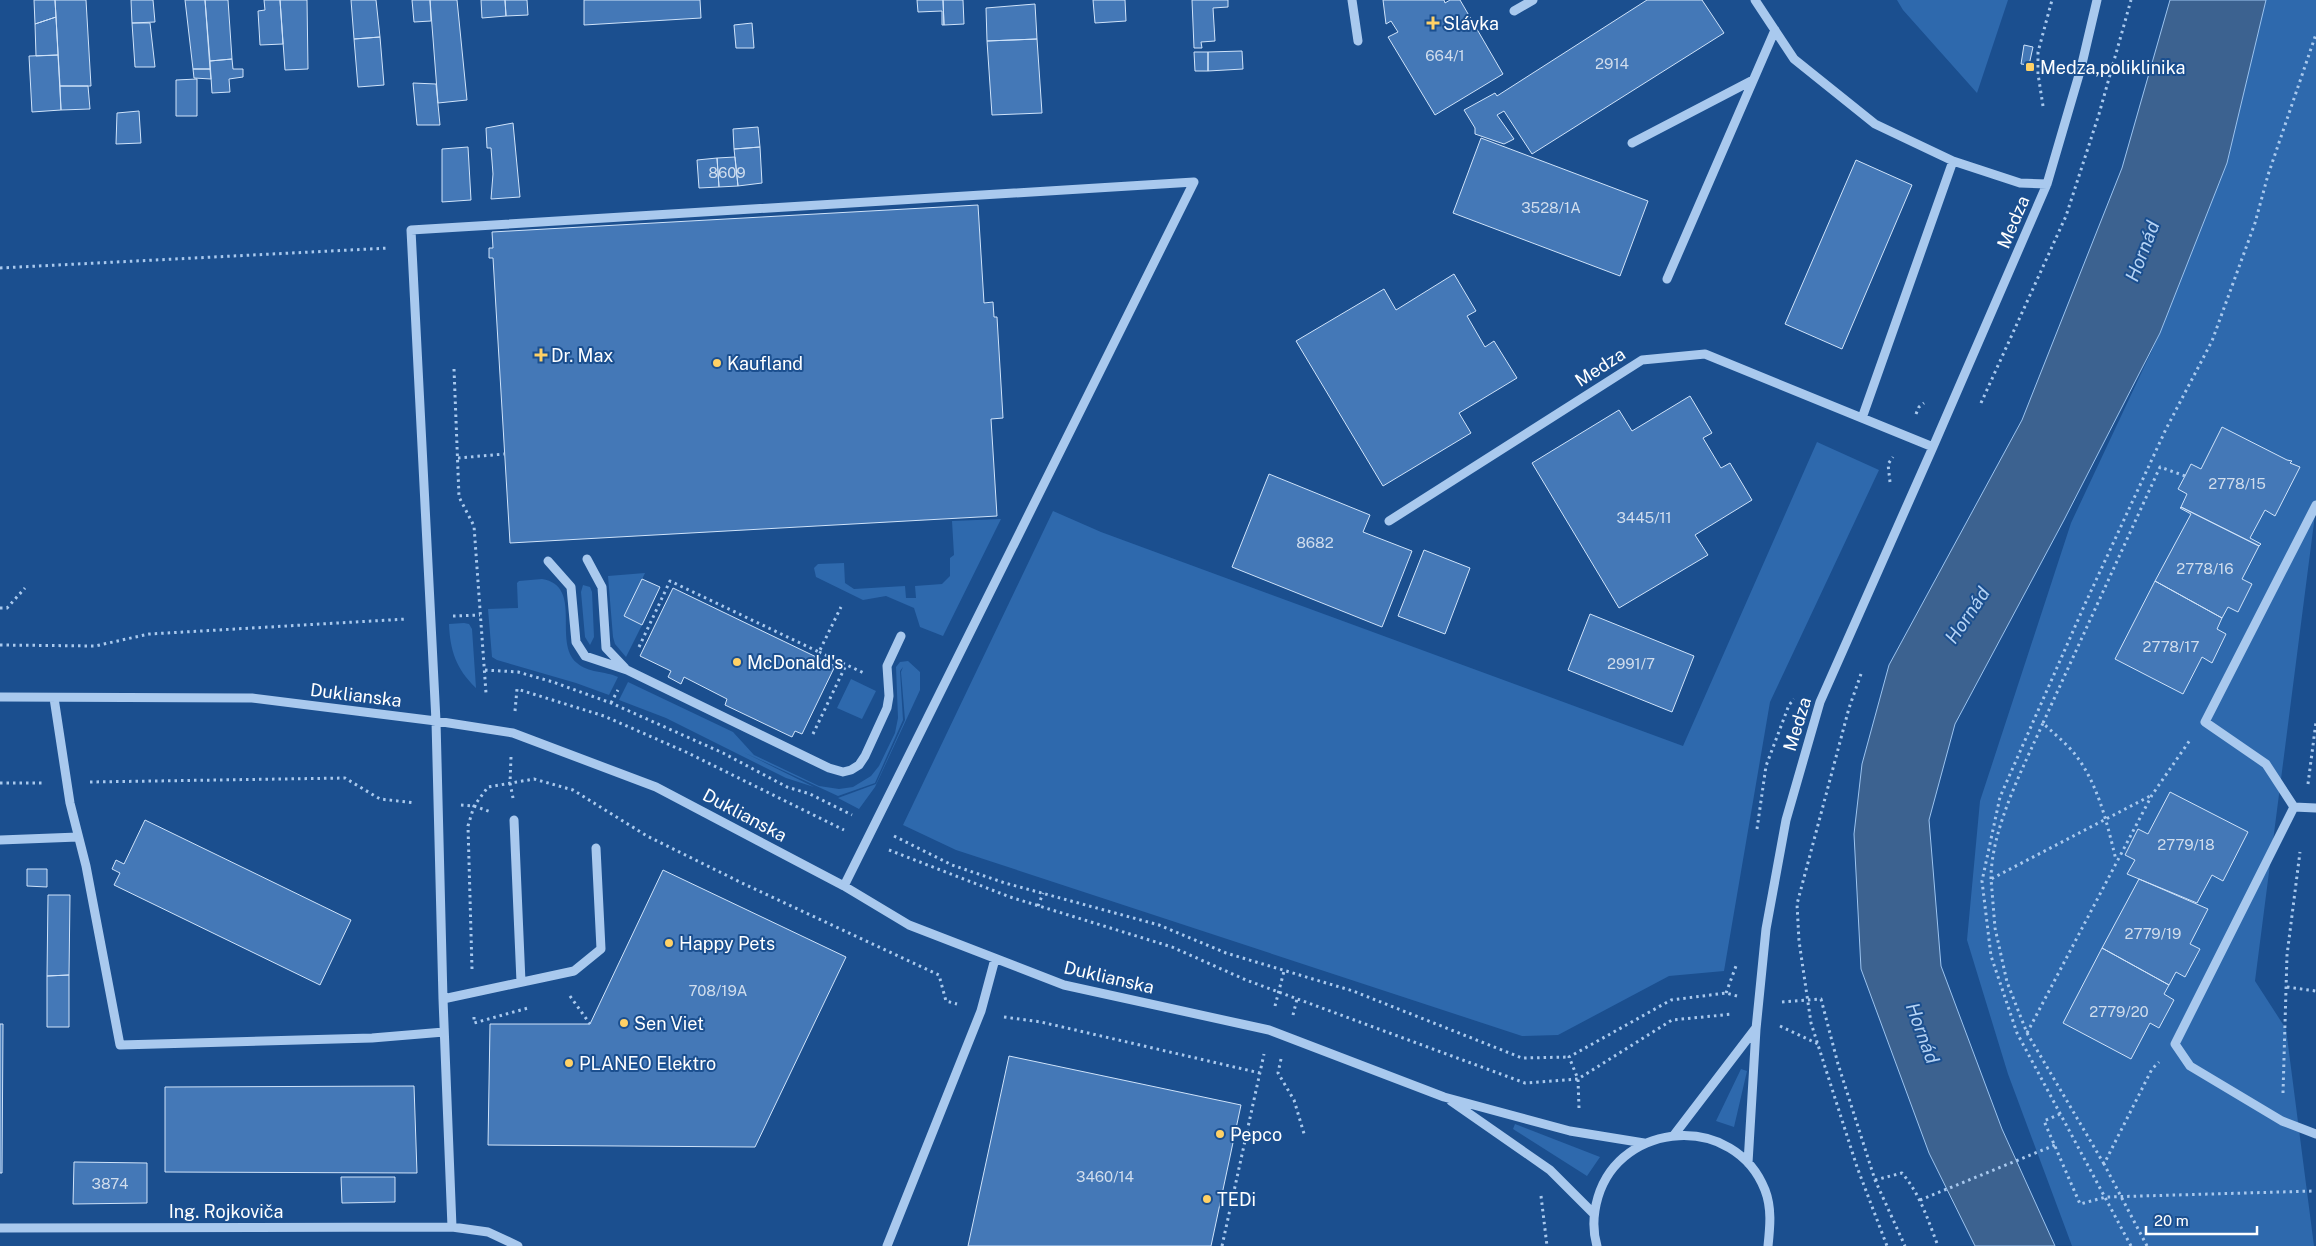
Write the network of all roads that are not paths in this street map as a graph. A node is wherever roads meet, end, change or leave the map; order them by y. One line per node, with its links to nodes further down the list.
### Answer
1 (1352, 0): 7 (street)
2 (1533, 0): 5 (street)
3 (1755, 0): 6 (street)
4 (2097, 0): 11 (street, Medza)
5 (1514, 12)
6 (1774, 30): 8 (street); 10 (street)
7 (1358, 40)
8 (1753, 80): 9 (street); 12 (street)
9 (1632, 144)
10 (1953, 161): 11 (street); 13 (street)
11 (2047, 184): 14 (street, Medza)
12 (1667, 279)
13 (1862, 418): 14 (street, Medza); 16 (street, Medza)
14 (1933, 447): 34 (street, Medza)
15 (2316, 505): 24 (street)
16 (1389, 521)
17 (587, 559): 20 (street)
18 (548, 561): 20 (street)
19 (901, 636): 20 (street)
20 (627, 670)
21 (0, 698): 22 (street, Duklianska)
22 (54, 698): 23 (street, Duklianska); 27 (street)
23 (436, 721): 30 (street, Duklianska); 30 (street); 33 (street)
24 (2294, 807): 25 (street); 37 (street)
25 (2316, 808)
26 (514, 820): 32 (street)
27 (78, 836): 28 (street); 35 (street)
28 (0, 840)
29 (596, 848): 32 (street)
30 (844, 886): 31 (street, Duklianska)
31 (995, 959): 36 (street, Duklianska); 45 (street)
32 (521, 982): 33 (street)
33 (443, 999): 35 (street)
34 (1756, 1024): 38 (street); 40 (street, Medza)
35 (444, 1032): 42 (street)
36 (1444, 1097): 39 (street); 41 (street)
37 (2316, 1134)
38 (1674, 1135): 39 (street); 40 (street)
39 (1644, 1143): 41 (street)
40 (1748, 1163): 47 (street)
41 (1593, 1213): 46 (street)
42 (452, 1227): 43 (street, Ing. Rojkoviča); 44 (street, Ing. Rojkoviča)
43 (0, 1228)
44 (518, 1246)
45 (887, 1246)
46 (1597, 1246)
47 (1768, 1246)

